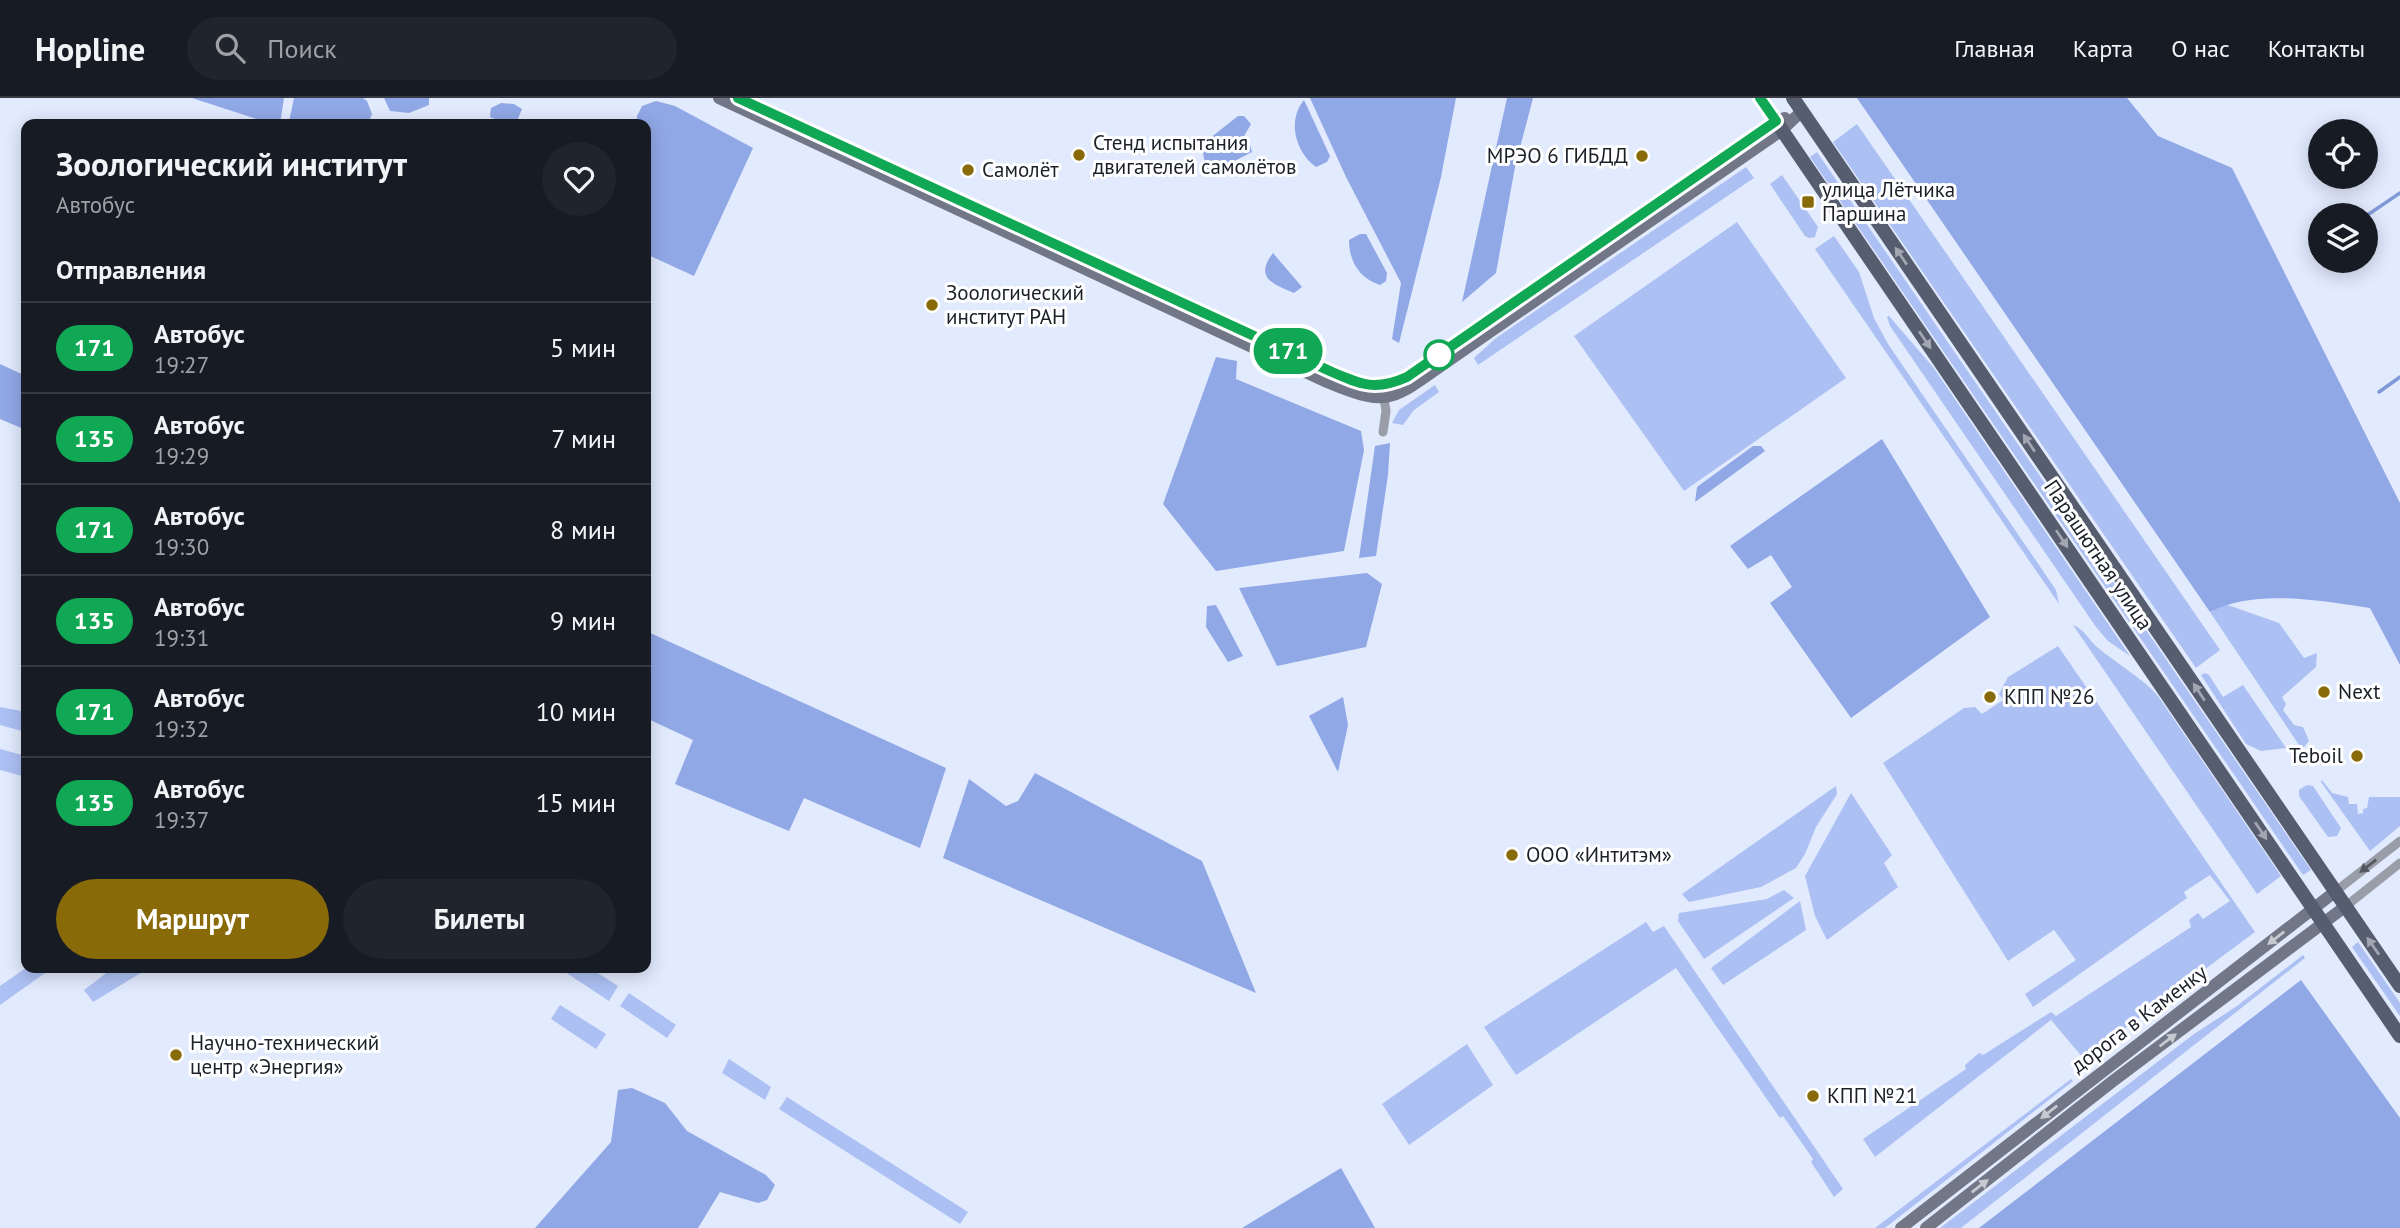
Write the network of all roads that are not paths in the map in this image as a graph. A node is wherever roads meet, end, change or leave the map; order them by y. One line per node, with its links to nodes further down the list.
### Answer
1 (719, 98): 6 (street)
2 (738, 98): 6 (street)
3 (1760, 98): 5 (main road, Парашютная улица)
4 (1798, 104): 5 (street); 11 (main road, Парашютная улица, one-way to 4)
5 (1779, 126): 6 (street); 7 (street); 13 (main road, Парашютная улица, one-way to 13)
6 (900, 177): 7 (street)
7 (1384, 398): 8 (street)
8 (1383, 432)
9 (2400, 841): 11 (street, дорога в Каменку, one-way to 11)
10 (2400, 863): 12 (street, дорога в Каменку)
11 (2336, 891): 12 (main road, Парашютная улица); 13 (street, дорога в Каменку)
12 (2346, 906): 14 (street, дорога в Каменку); 15 (main road, Парашютная улица, one-way to 12)
13 (2313, 909): 14 (main road, Парашютная улица); 17 (street, дорога в Каменку, one-way to 17)
14 (2323, 924): 16 (main road, Парашютная улица); 18 (street, дорога в Каменку, one-way to 14)
15 (2400, 986)
16 (2400, 1036)
17 (1901, 1228)
18 (1926, 1228)

